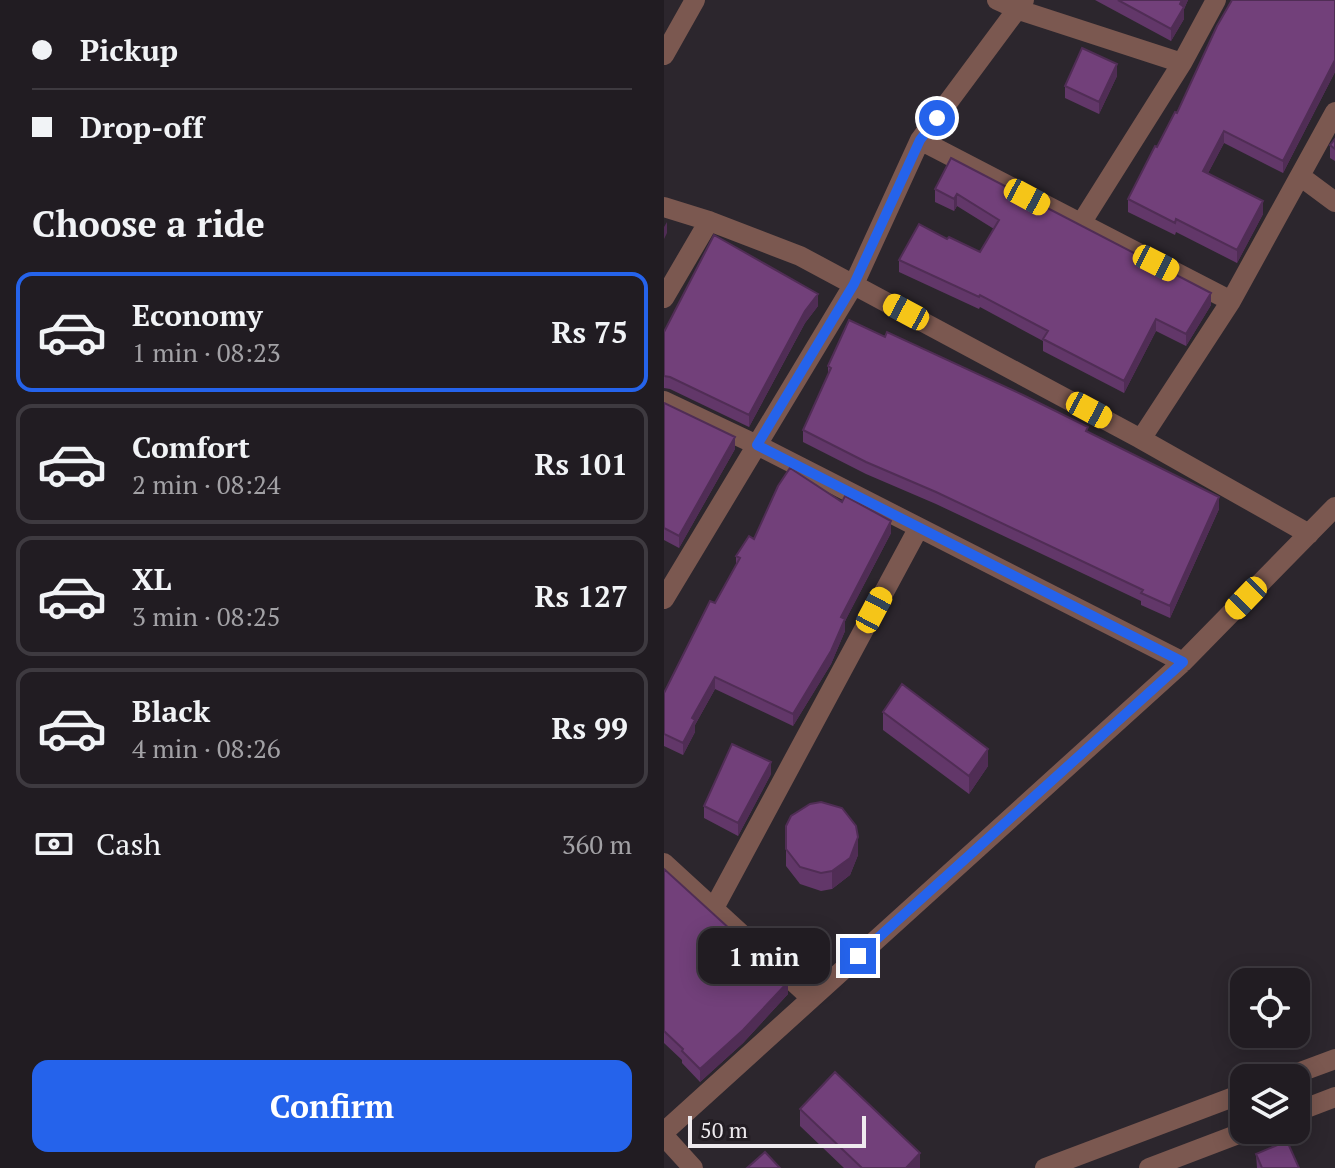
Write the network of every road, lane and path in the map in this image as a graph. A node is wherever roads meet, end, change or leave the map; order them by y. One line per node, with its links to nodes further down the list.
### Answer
1 (695, 0): 5 (street)
2 (997, 0): 4 (street)
3 (1216, 0): 6 (street)
4 (1022, 5): 6 (street); 8 (street)
5 (665, 50)
6 (1182, 63): 13 (street)
7 (1335, 112): 9 (street)
8 (920, 140): 13 (street); 14 (street)
9 (1300, 176): 10 (street); 16 (street)
10 (1335, 202)
11 (664, 207): 12 (street)
12 (709, 221): 14 (street); 15 (street)
13 (1080, 225): 16 (street)
14 (854, 284): 18 (street); 19 (street)
15 (664, 298)
16 (1231, 301): 18 (street)
17 (664, 401): 19 (street)
18 (1141, 439): 22 (street)
19 (757, 445): 21 (street); 23 (street)
20 (1335, 507): 22 (street)
21 (918, 529): 24 (street); 26 (street)
22 (1309, 534): 24 (street)
23 (665, 596)
24 (1183, 662): 27 (street)
25 (664, 863): 26 (street)
26 (714, 908): 27 (street)
27 (811, 998): 33 (street)
28 (1335, 1059): 29 (street)
29 (1310, 1068)
30 (1335, 1097): 32 (street)
31 (1230, 1098): 36 (street)
32 (1310, 1107)
33 (664, 1134): 35 (street)
34 (1230, 1137): 37 (street)
35 (693, 1168)
36 (1045, 1168)
37 (1149, 1168)

